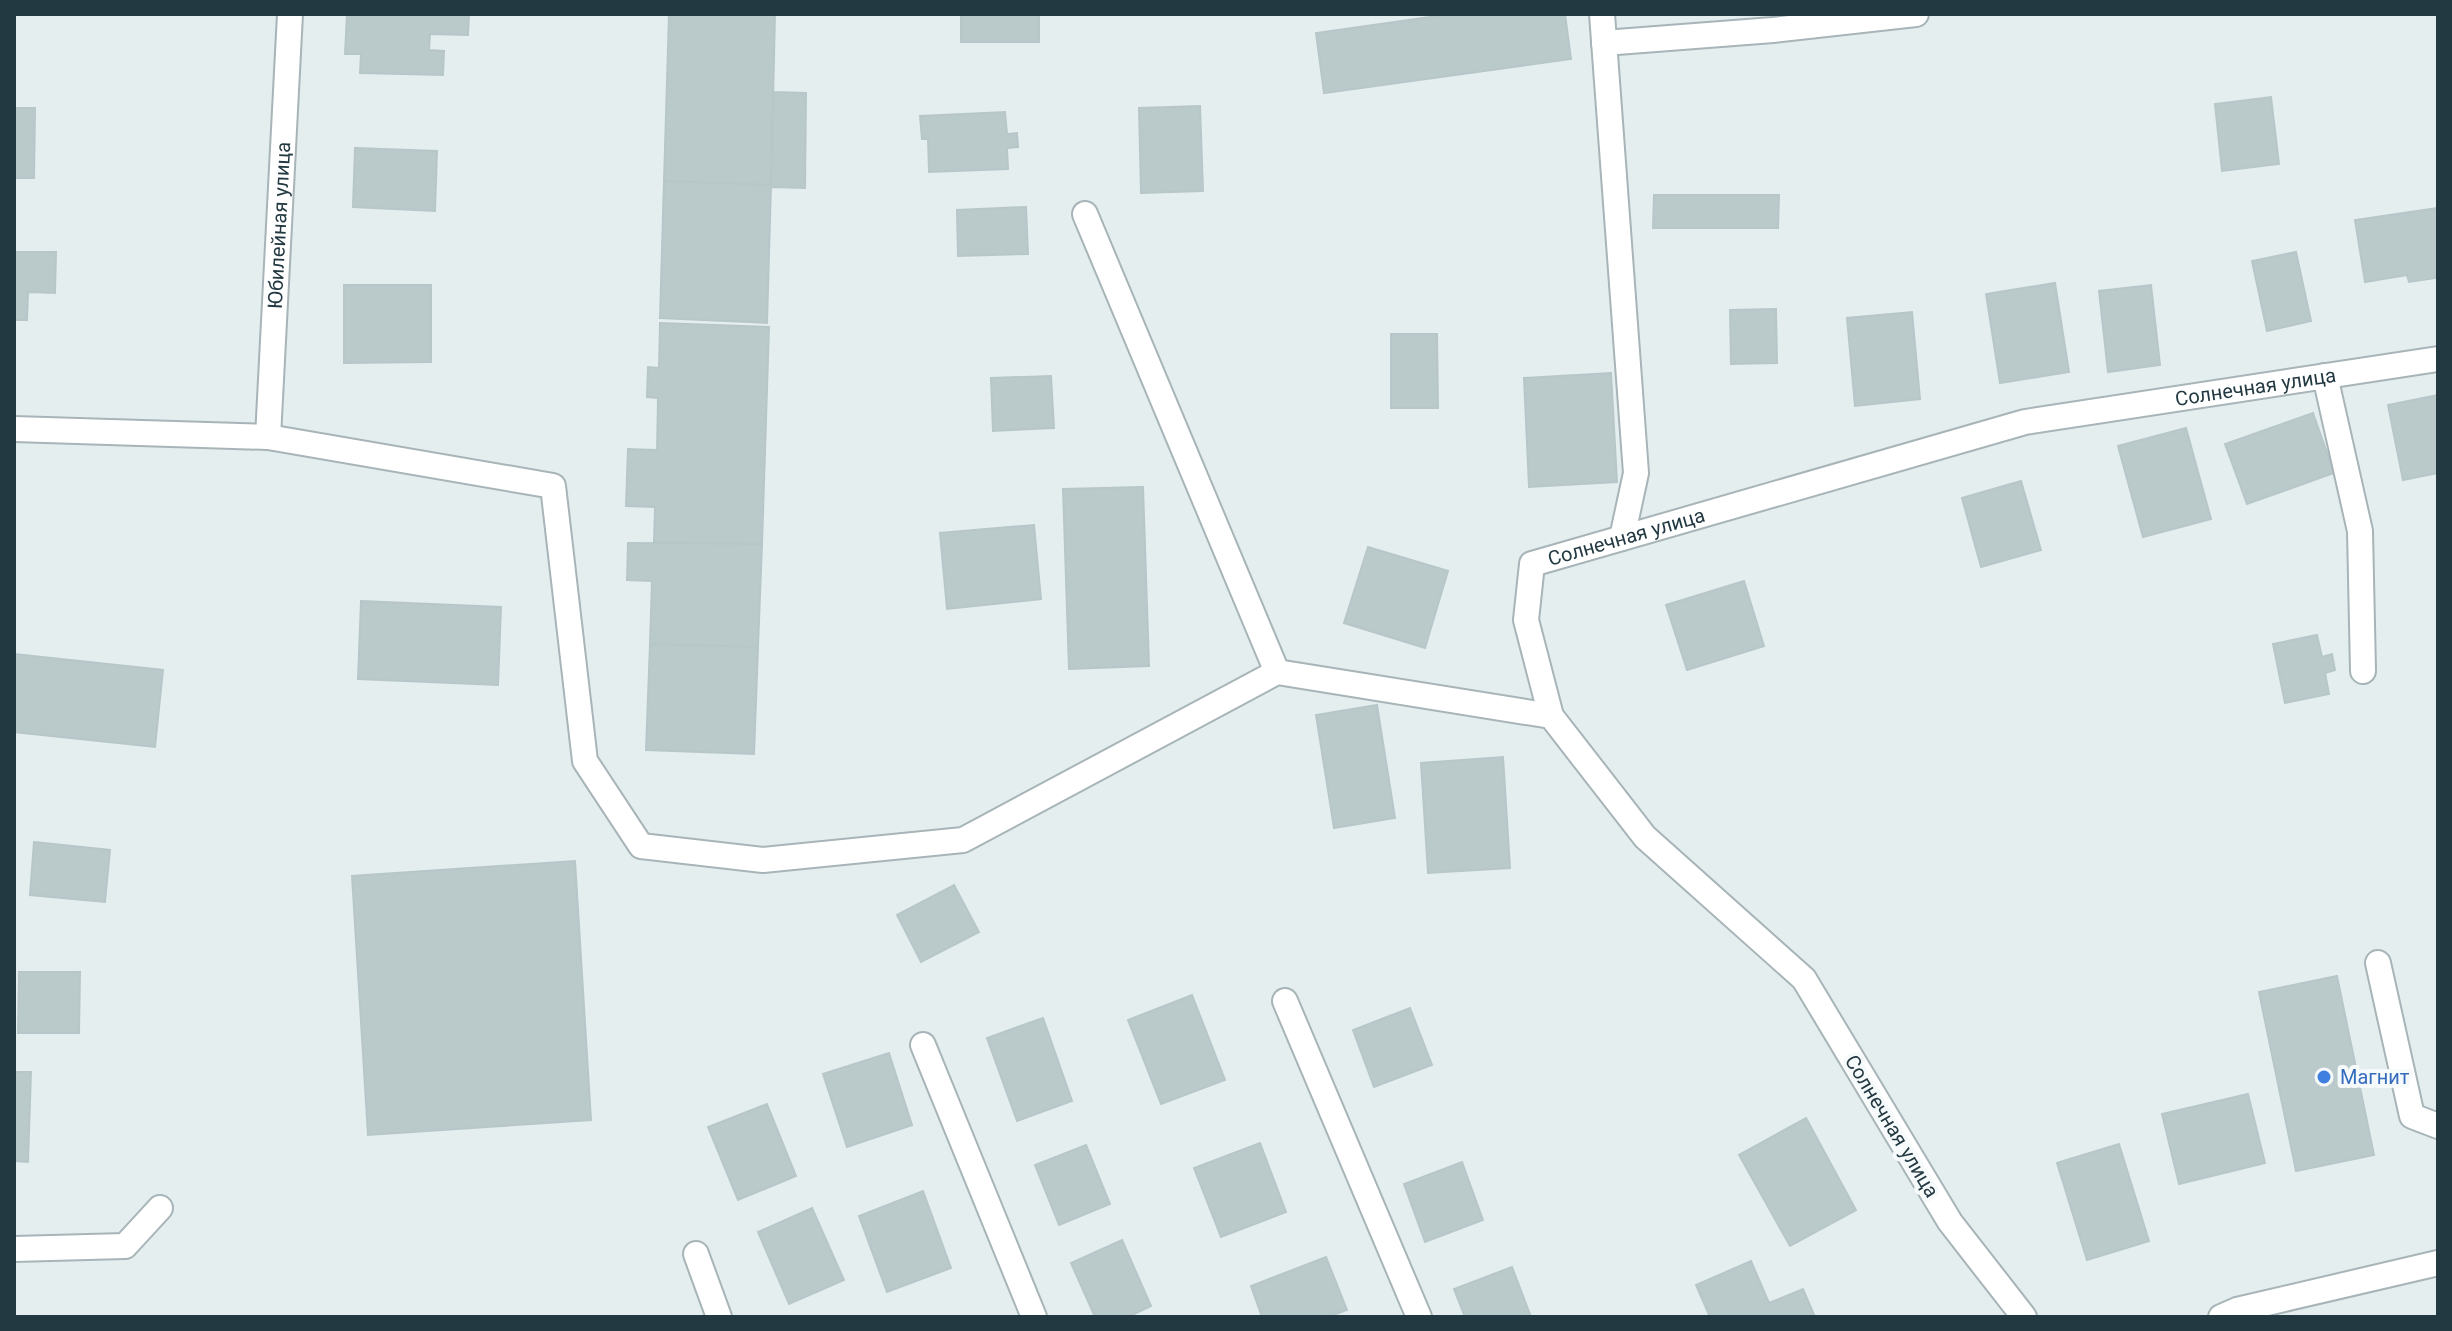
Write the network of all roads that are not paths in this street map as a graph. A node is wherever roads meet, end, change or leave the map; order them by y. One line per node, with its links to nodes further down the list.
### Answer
1 (290, 14): 9 (street, Юбилейная улица)
2 (1602, 14): 4 (street)
3 (1916, 14): 4 (street)
4 (1604, 43): 10 (street)
5 (1085, 214): 12 (street)
6 (2438, 359): 7 (street, Солнечная улица)
7 (2325, 376): 10 (street, Солнечная улица); 11 (street)
8 (14, 429): 9 (street)
9 (268, 437): 12 (street)
10 (1622, 538): 13 (street, Солнечная улица)
11 (2363, 671)
12 (1277, 672): 13 (street)
13 (1551, 716): 25 (street, Солнечная улица)
14 (2378, 963): 17 (street)
15 (1285, 1001): 24 (street)
16 (923, 1045): 23 (street)
17 (2438, 1126)
18 (160, 1208): 19 (street)
19 (14, 1249)
20 (696, 1254): 22 (street)
21 (2438, 1263): 26 (street)
22 (719, 1317)
23 (1034, 1317)
24 (1419, 1317)
25 (2024, 1317)
26 (2221, 1317)

